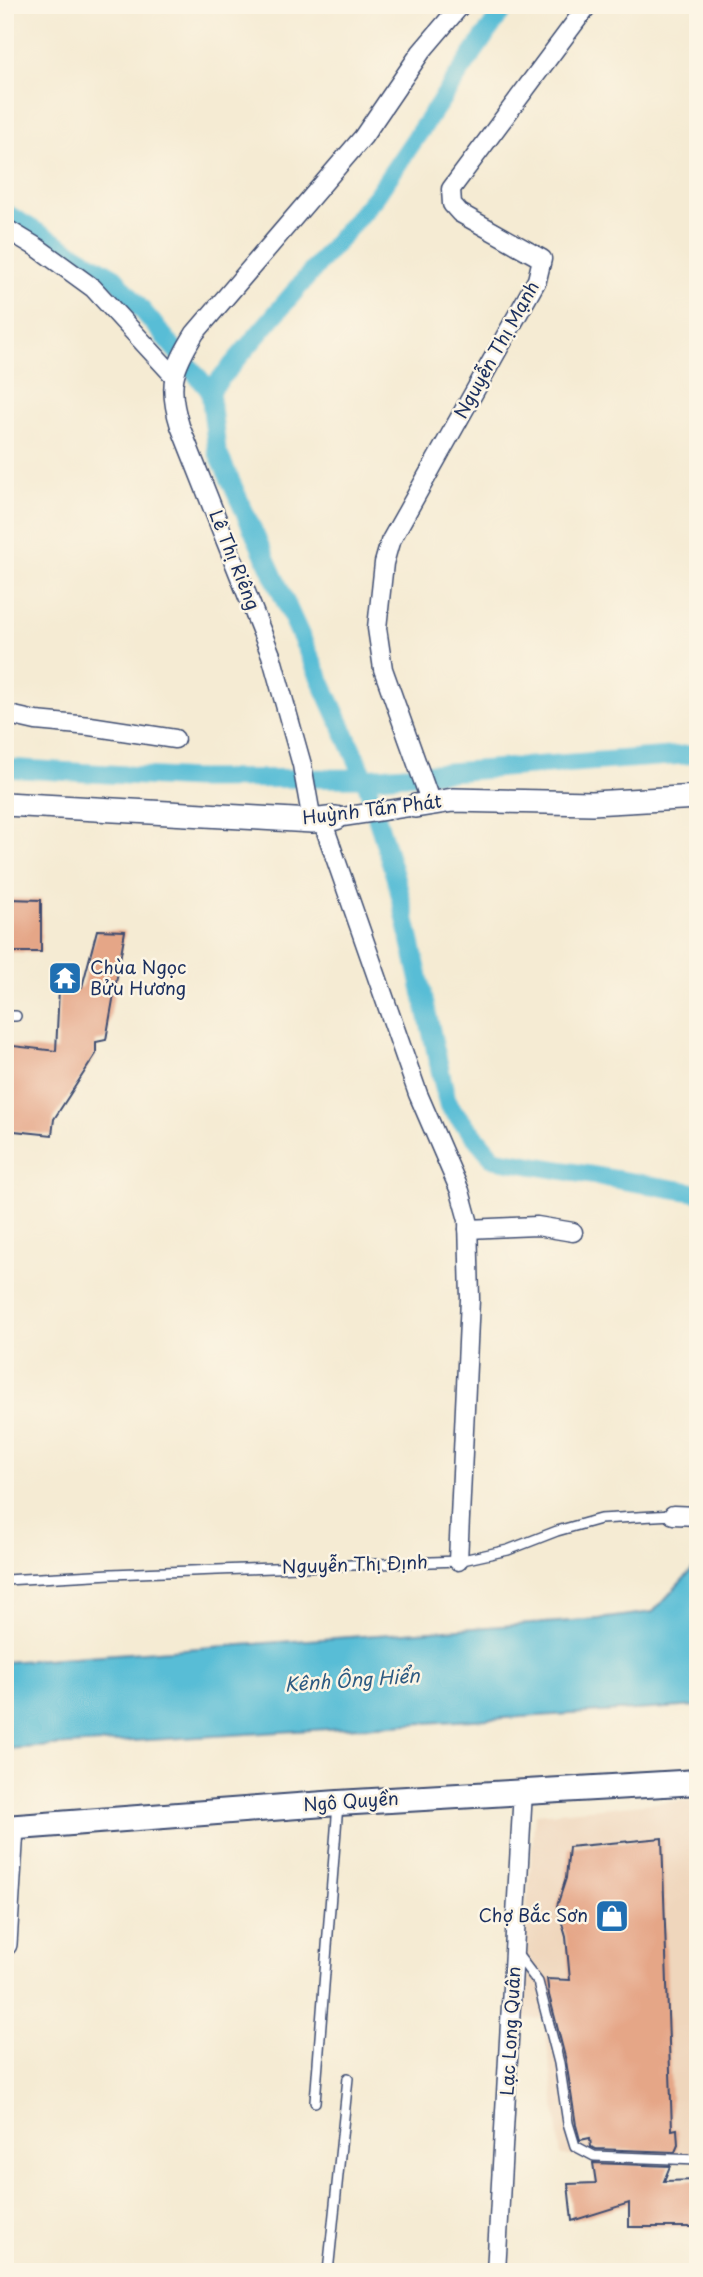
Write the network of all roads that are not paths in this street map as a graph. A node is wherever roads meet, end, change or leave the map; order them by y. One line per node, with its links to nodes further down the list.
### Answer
1 (461, 5): 4 (street, Lê Thị Riêng)
2 (589, 5): 8 (street, Nguyễn Thị Mạnh)
3 (5, 228): 4 (street)
4 (174, 376): 10 (street, Lê Thị Riêng)
5 (5, 715): 6 (street)
6 (175, 739)
7 (698, 797): 8 (street, Huỳnh Tấn Phát)
8 (423, 798): 10 (street, Huỳnh Tấn Phát)
9 (5, 804): 10 (street, Huỳnh Tấn Phát)
10 (320, 817): 13 (street, Lê Thị Riêng)
11 (5, 1016): 12 (lane)
12 (16, 1016)
13 (468, 1229): 14 (street); 17 (street, Lê Thị Riêng)
14 (573, 1232)
15 (673, 1515): 16 (street, Nguyễn Thị Định); 17 (lane, Nguyễn Thị Định)
16 (698, 1516)
17 (458, 1561): 18 (lane, Nguyễn Thị Định)
18 (5, 1580)
19 (698, 1782): 20 (main road, Ngô Quyền)
20 (523, 1791): 21 (main road, Ngô Quyền); 24 (street, Lạc Long Quân)
21 (338, 1803): 22 (main road, Ngô Quyền); 26 (lane)
22 (9, 1828): 23 (street)
23 (5, 1944)
24 (516, 1952): 27 (lane); 29 (street, Lạc Long Quân)
25 (348, 2078): 28 (lane)
26 (315, 2102)
27 (698, 2160)
28 (328, 2272)
29 (496, 2272)

